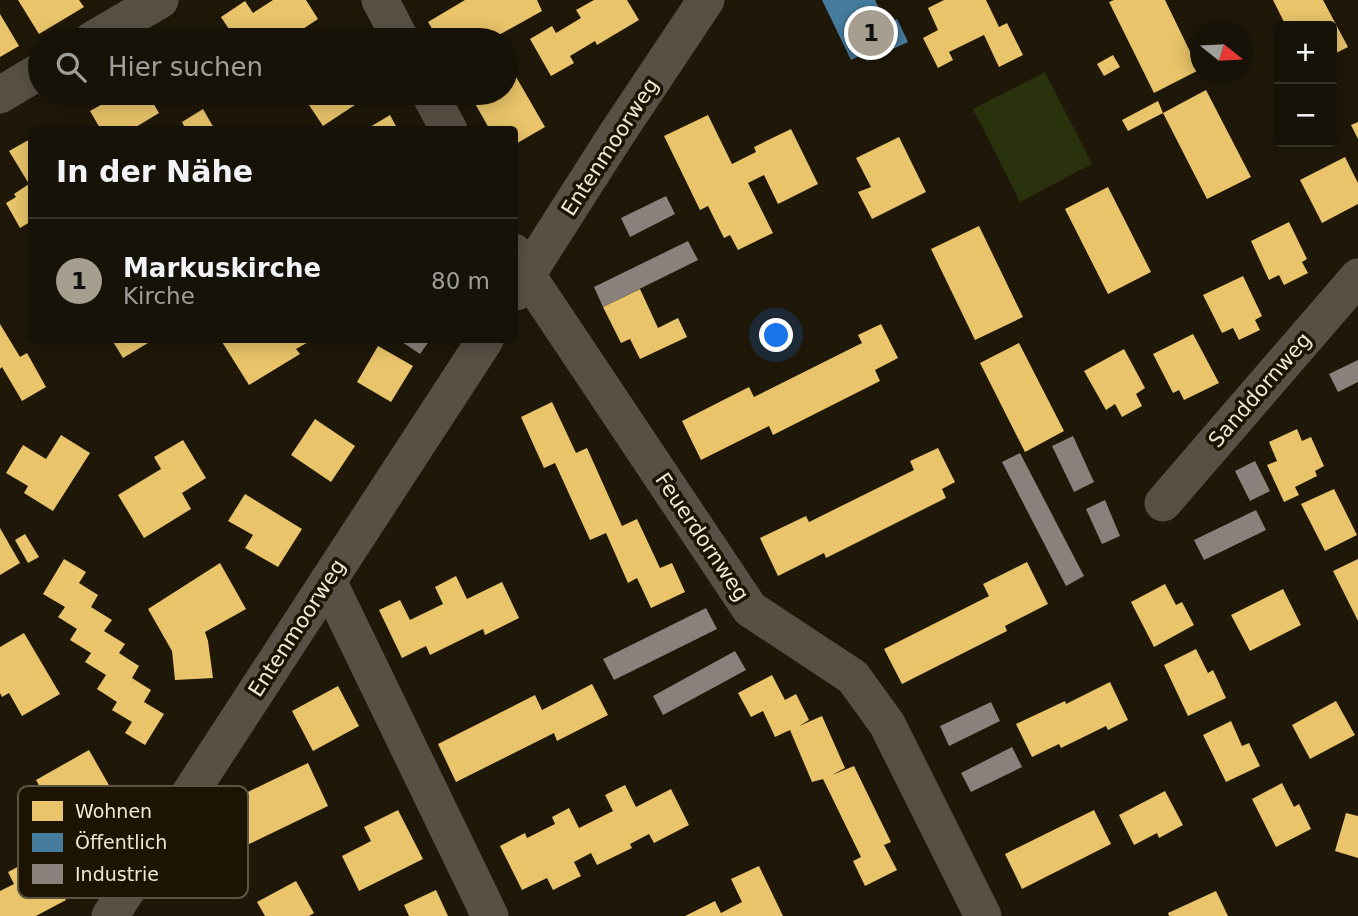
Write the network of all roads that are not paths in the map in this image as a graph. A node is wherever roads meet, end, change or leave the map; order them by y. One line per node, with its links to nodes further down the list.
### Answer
1 (160, 0): 4 (street)
2 (380, 0): 5 (street)
3 (706, 0): 10 (street, Entenmoorweg)
4 (112, 28)
5 (395, 28)
6 (28, 78): 7 (street)
7 (0, 95)
8 (435, 105): 9 (street)
9 (447, 126)
10 (519, 274): 19 (street, Feuerdornweg)
11 (1358, 277): 13 (street, Sanddornweg)
12 (483, 343): 14 (street, Entenmoorweg)
13 (1163, 503)
14 (328, 581): 15 (street, Entenmoorweg); 18 (street)
15 (195, 786)
16 (122, 898): 17 (street, Entenmoorweg)
17 (110, 916)
18 (491, 916)
19 (983, 916)

